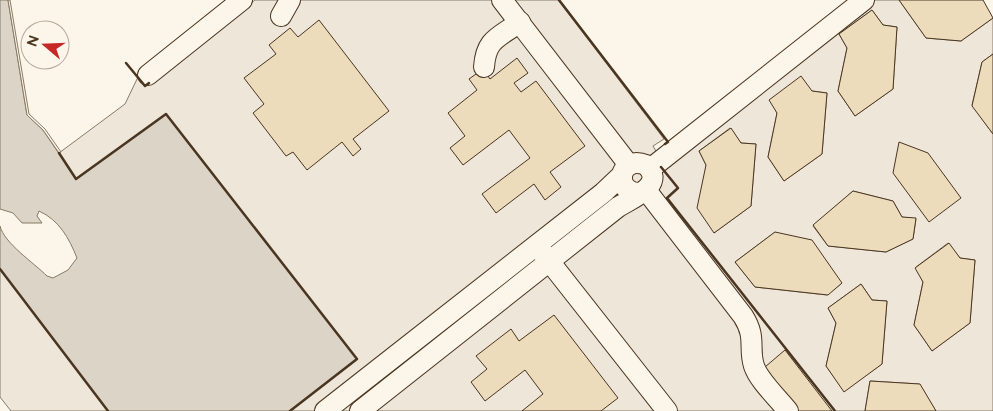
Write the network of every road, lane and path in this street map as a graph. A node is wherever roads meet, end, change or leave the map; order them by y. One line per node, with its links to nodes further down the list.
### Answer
1 (242, 0): 6 (street)
2 (502, 0): 4 (street)
3 (861, 1): 7 (street)
4 (520, 22): 5 (street); 8 (street)
5 (484, 67)
6 (148, 75)
7 (650, 169): 8 (street); 9 (street)
8 (625, 170): 9 (street); 10 (street)
9 (644, 192): 11 (street); 17 (street)
10 (537, 245): 11 (street); 12 (street)
11 (550, 262): 13 (street); 14 (street)
12 (370, 375): 13 (street); 15 (street)
13 (384, 393): 16 (street)
14 (663, 410)
15 (325, 411)
16 (360, 411)
17 (788, 411)

